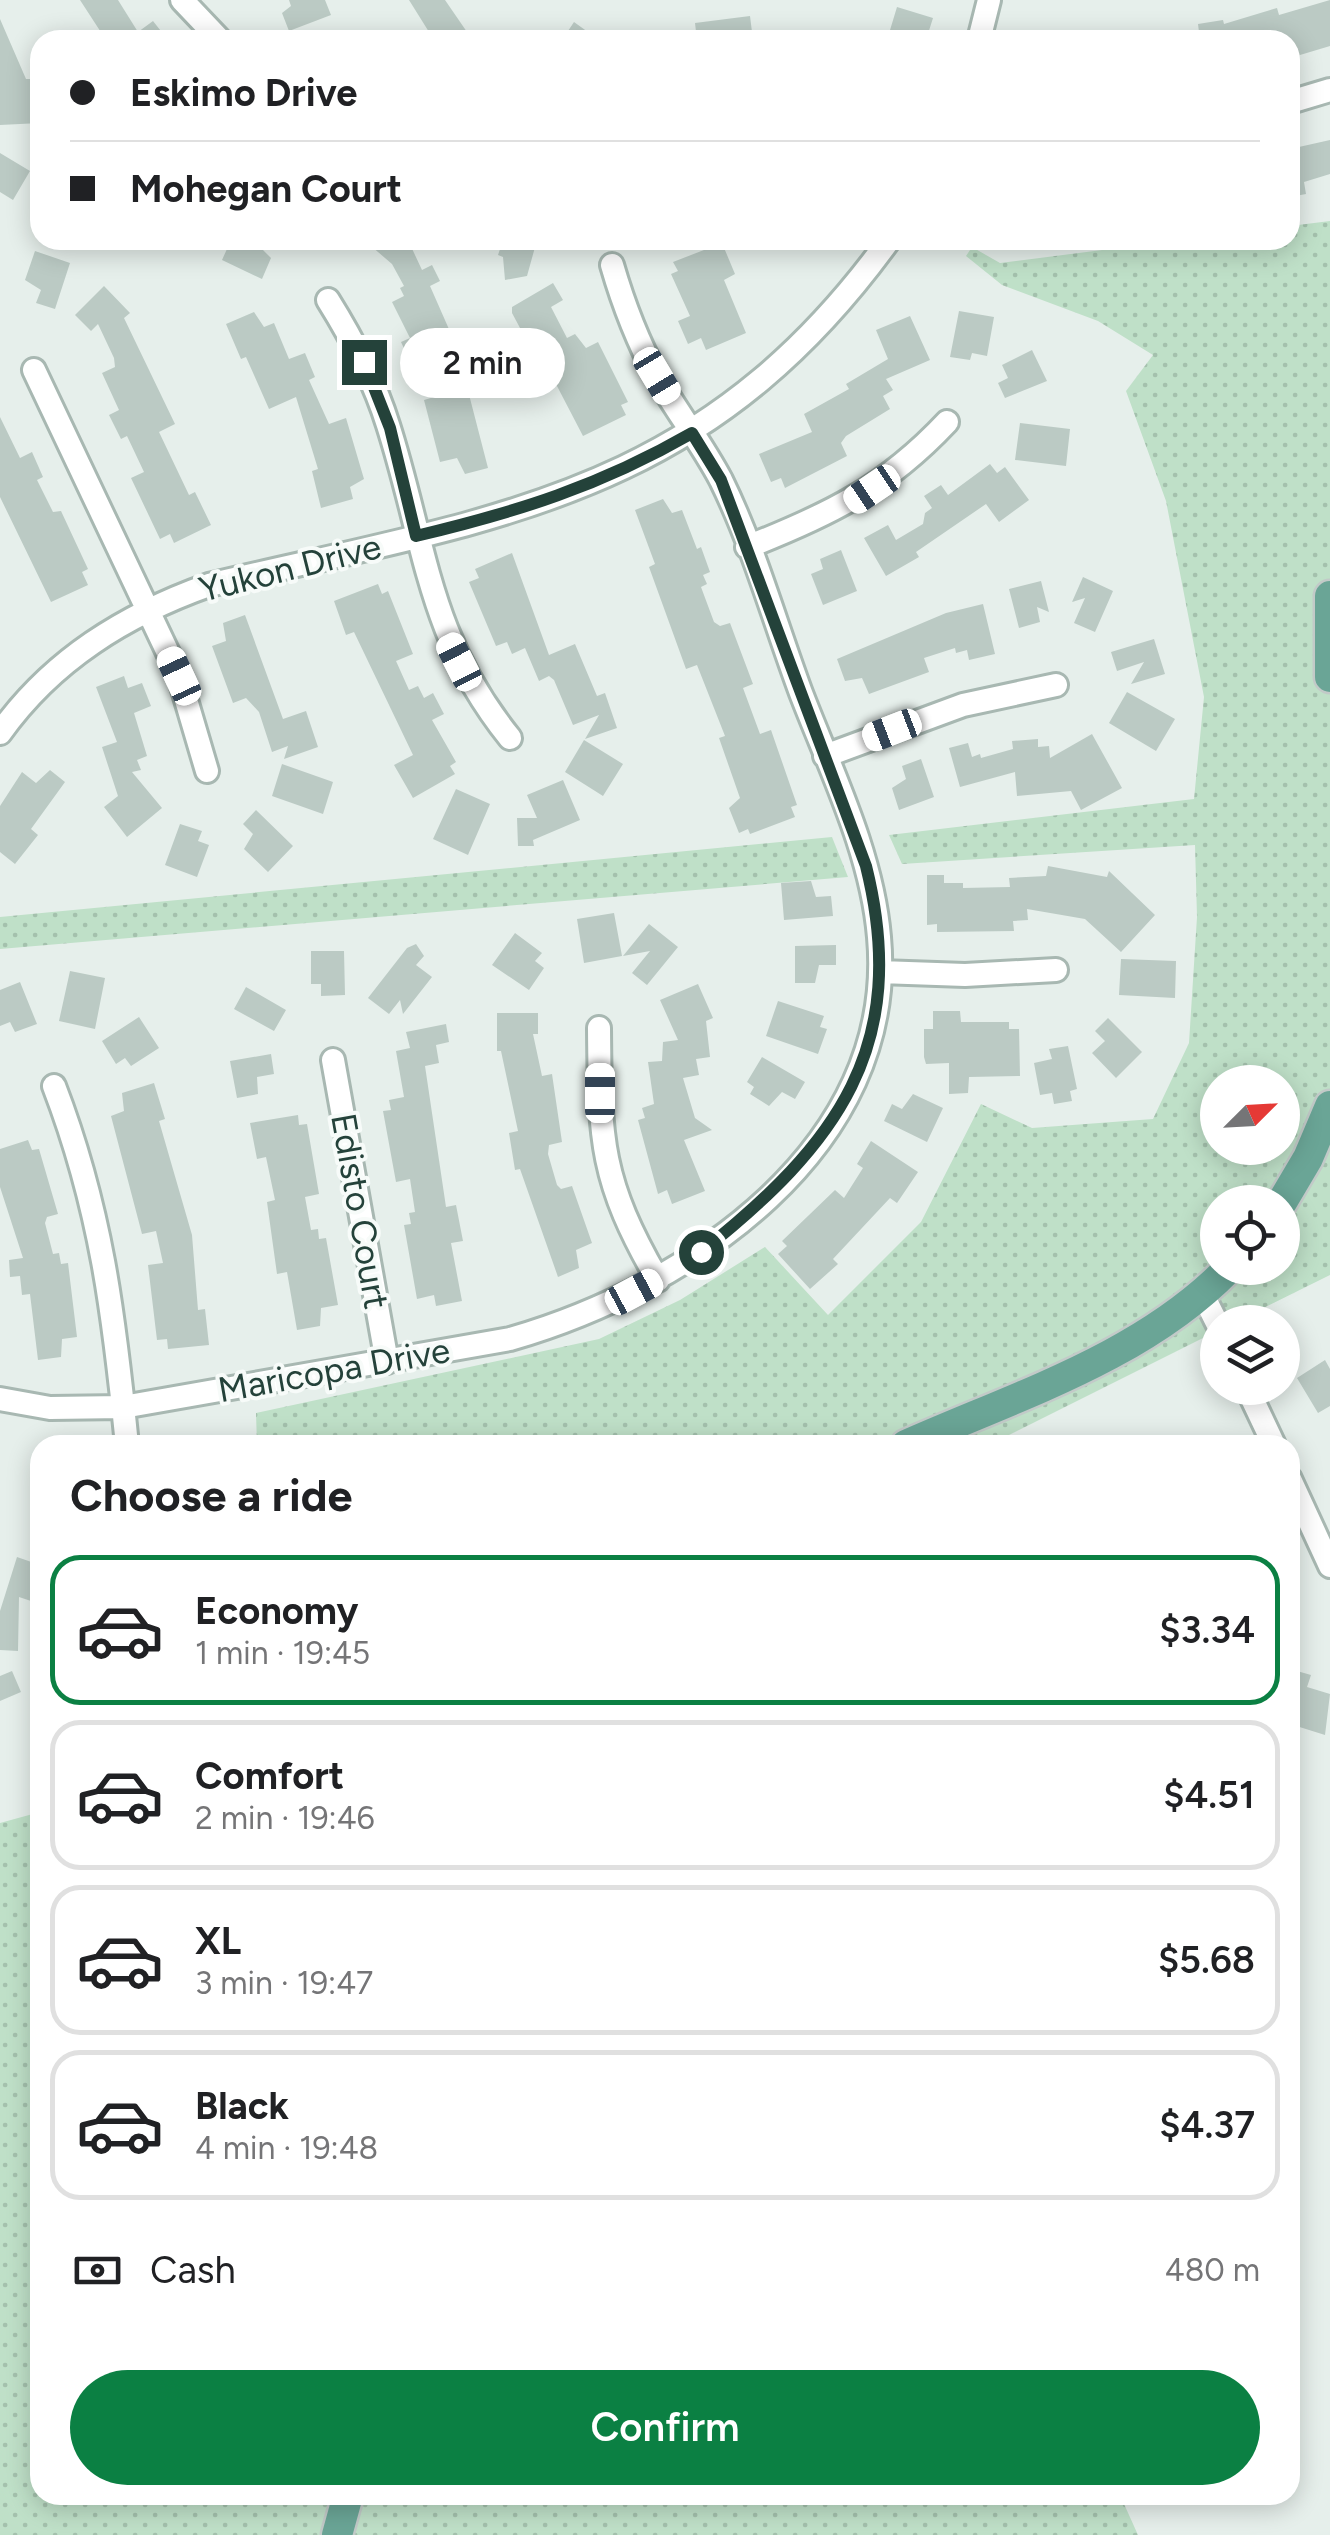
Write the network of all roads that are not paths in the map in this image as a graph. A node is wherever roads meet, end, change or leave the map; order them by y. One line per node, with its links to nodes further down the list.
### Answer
1 (182, 0): 3 (street)
2 (988, 0): 4 (street)
3 (210, 30)
4 (981, 30)
5 (1330, 90): 6 (street)
6 (1300, 99)
7 (881, 250): 12 (street, Yukon Drive)
8 (612, 265): 12 (street, Maricopa Drive)
9 (328, 300): 13 (street)
10 (34, 370): 16 (street)
11 (948, 422): 14 (street)
12 (692, 433): 13 (street, Yukon Drive); 14 (street, Maricopa Drive)
13 (416, 536): 16 (street, Yukon Drive); 20 (street)
14 (747, 547): 21 (street, Maricopa Drive)
15 (1330, 596): 17 (main road)
16 (148, 608): 19 (street, Yukon Drive); 22 (street)
17 (1330, 677)
18 (1056, 685): 21 (street)
19 (0, 733)
20 (510, 738)
21 (825, 756): 24 (street, Maricopa Drive)
22 (208, 771)
23 (1056, 970): 24 (street)
24 (880, 972): 30 (street, Maricopa Drive)
25 (599, 1028): 30 (street)
26 (334, 1060): 34 (street, Edisto Court)
27 (54, 1086): 37 (street)
28 (1330, 1106): 29 (main road)
29 (1292, 1185)
30 (658, 1280): 34 (street, Maricopa Drive)
31 (1210, 1285): 32 (main road)
32 (1202, 1293): 33 (street); 39 (main road)
33 (1208, 1305)
34 (386, 1362): 37 (street, Maricopa Drive)
35 (0, 1399): 37 (street, Maricopa Drive)
36 (1255, 1405): 40 (street)
37 (123, 1407): 38 (street)
38 (126, 1435)
39 (928, 1435)
40 (1269, 1435)
41 (1300, 1501): 42 (street)
42 (1330, 1566)
43 (345, 2505): 44 (main road)
44 (337, 2535)

